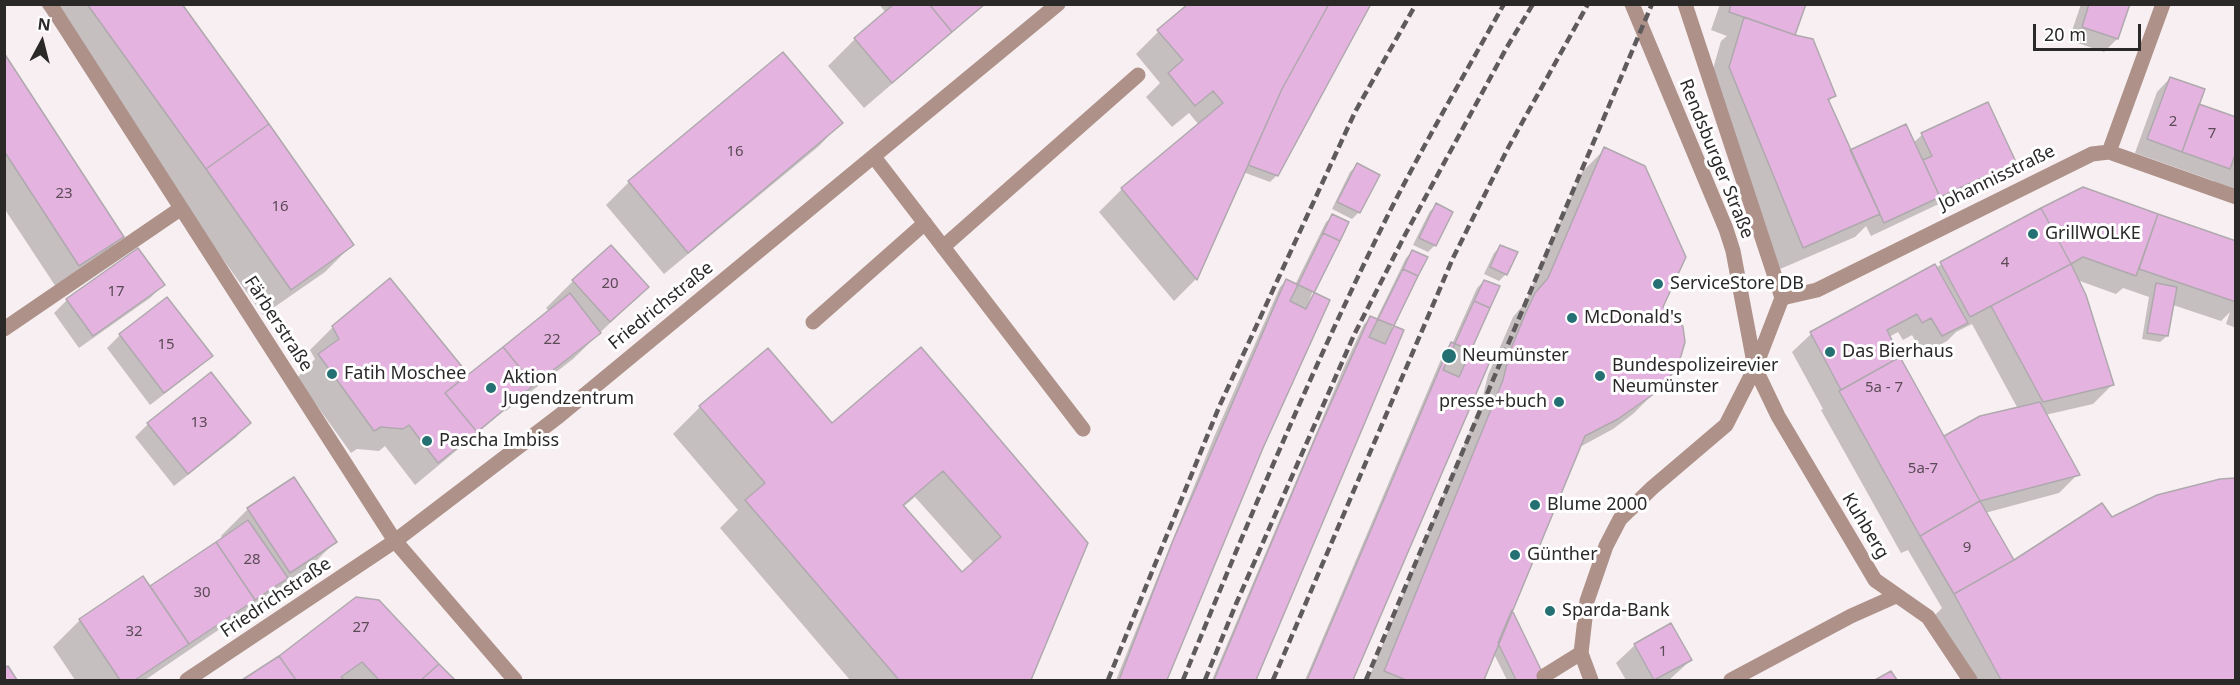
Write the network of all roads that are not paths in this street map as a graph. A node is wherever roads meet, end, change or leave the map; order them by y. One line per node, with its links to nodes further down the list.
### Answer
1 (50, 4): 10 (street, Färberstraße)
2 (1058, 4): 8 (street, Friedrichstraße)
3 (1632, 4): 16 (street, Rendsburger Straße)
4 (1684, 4): 13 (street, Rendsburger Straße)
5 (2163, 4): 7 (street)
6 (1138, 75): 12 (street)
7 (2109, 152): 9 (street); 13 (street, Johannisstraße)
8 (874, 157): 11 (street); 18 (street, Friedrichstraße)
9 (2235, 197)
10 (180, 209): 15 (street); 18 (street, Färberstraße)
11 (925, 223): 12 (street); 14 (street)
12 (943, 247): 17 (street)
13 (1782, 298): 16 (street)
14 (813, 322)
15 (4, 329)
16 (1755, 368): 19 (street, Kuhberg); 20 (street)
17 (1083, 429)
18 (395, 541): 22 (street, Friedrichstraße); 23 (street, Färberstraße)
19 (1896, 596): 25 (street); 26 (street, Kuhberg)
20 (1581, 653): 21 (street); 24 (street)
21 (1544, 676)
22 (187, 681)
23 (515, 681)
24 (1591, 681)
25 (1731, 681)
26 (1970, 681)

